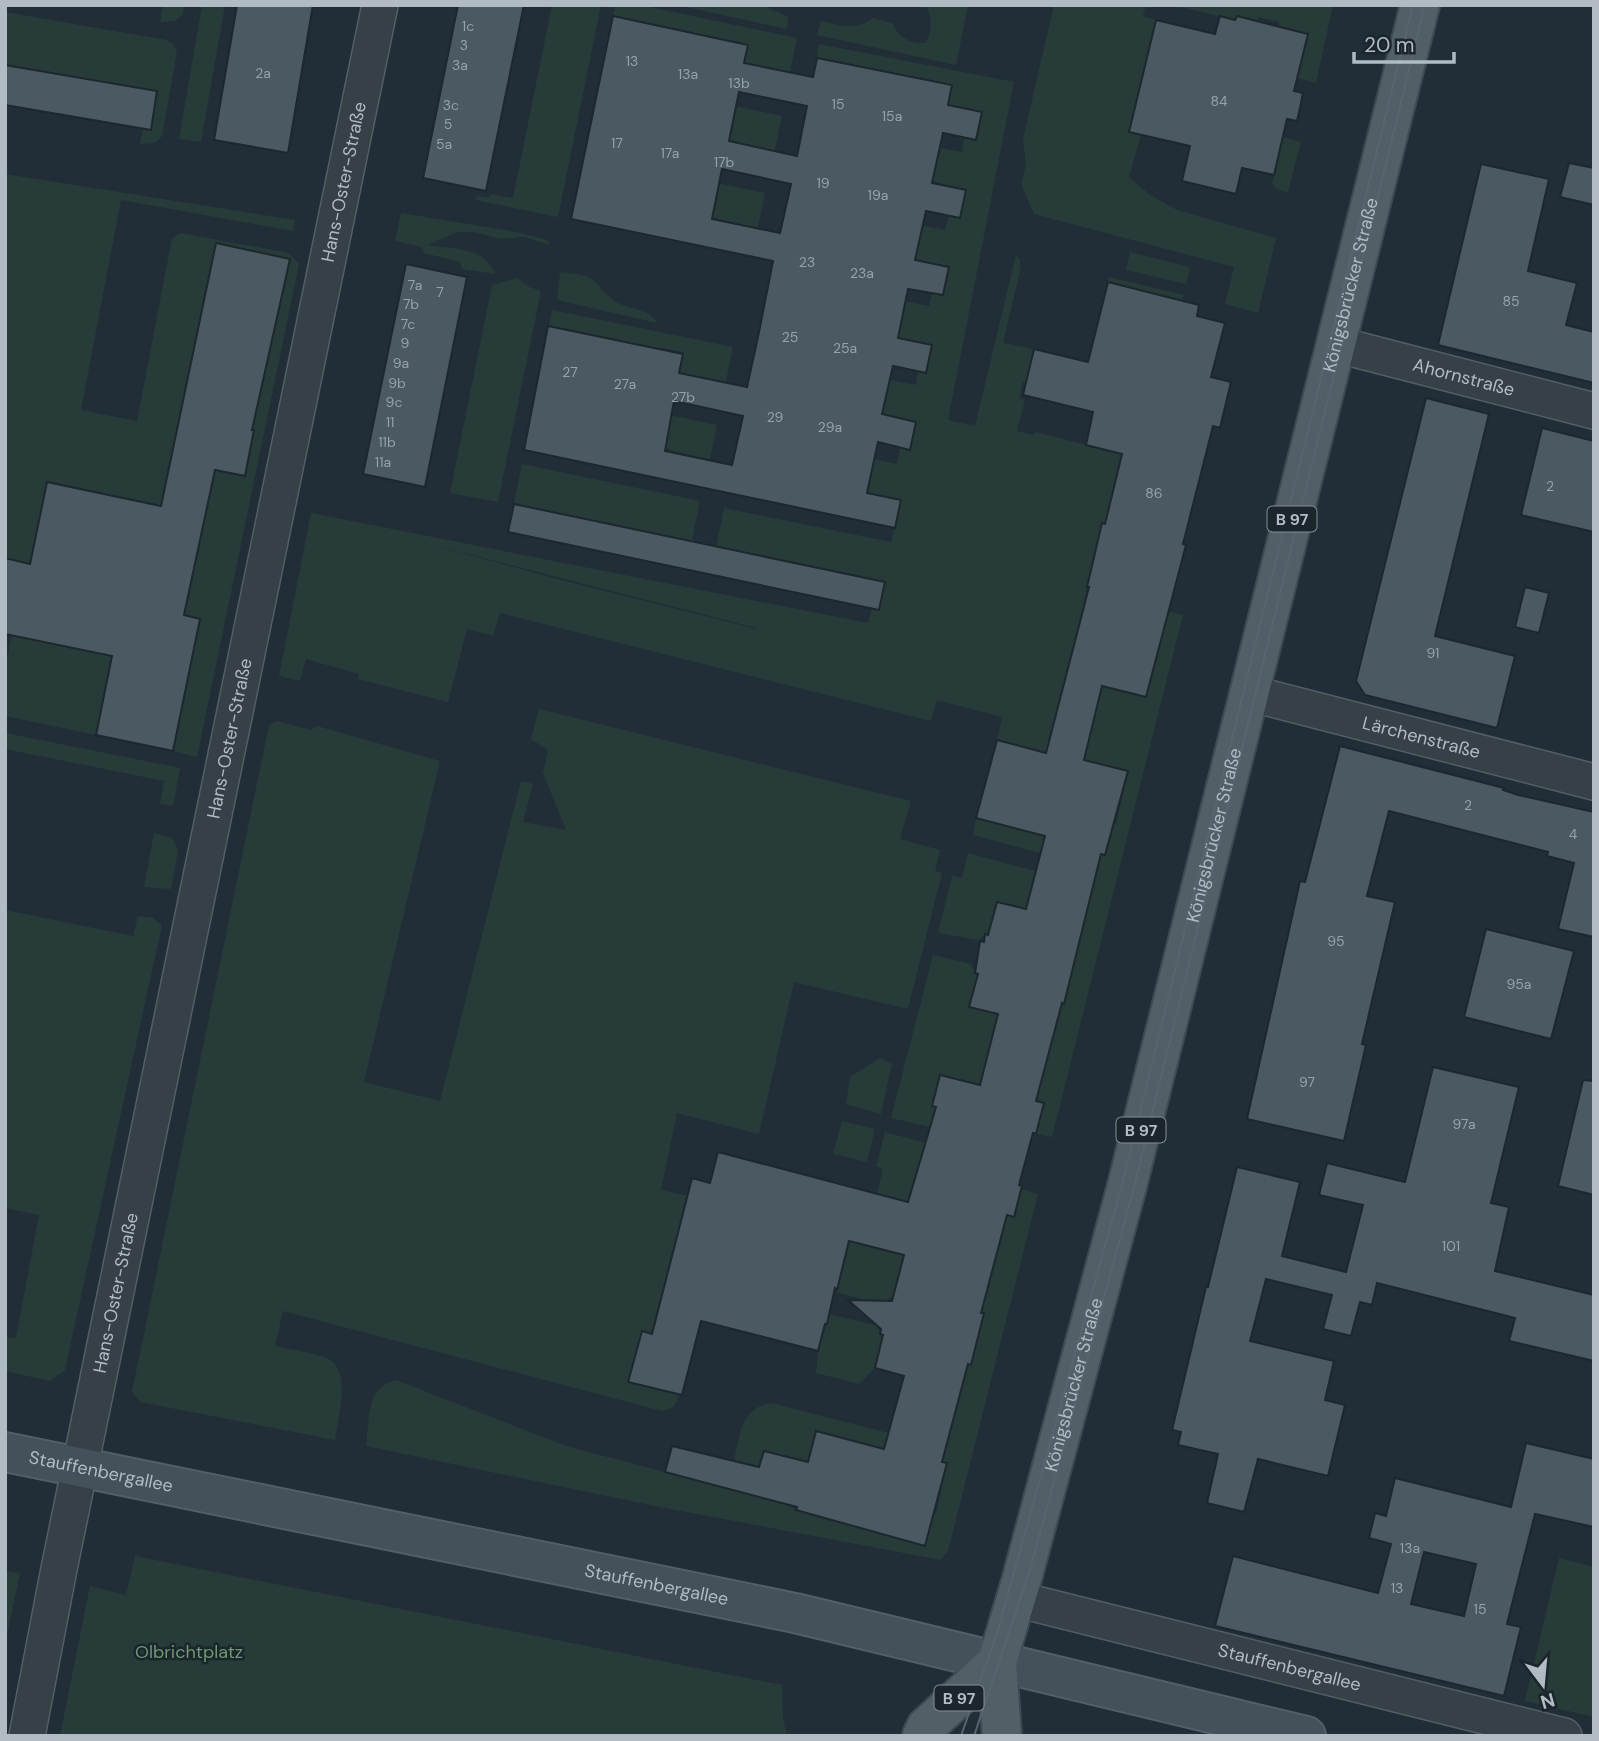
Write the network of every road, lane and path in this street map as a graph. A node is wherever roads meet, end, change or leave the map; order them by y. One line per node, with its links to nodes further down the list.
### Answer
1 (380, 5): 8 (street, Hans-Oster-Straße)
2 (1420, 5): 3 (main road, Königsbrücker Straße / B 97)
3 (1335, 344): 4 (street, Ahornstraße); 5 (main road, Königsbrücker Straße / B 97)
4 (1594, 411)
5 (1249, 693): 6 (street, Lärchenstraße); 9 (main road, Königsbrücker Straße / B 97)
6 (1594, 782)
7 (5, 1452): 8 (main road, Stauffenbergallee)
8 (81, 1469): 10 (main road, Stauffenbergallee); 11 (street)
9 (1016, 1599): 10 (main road, Königsbrücker Straße / B 97); 15 (street, Stauffenbergallee)
10 (997, 1662): 12 (main road, B 97); 13 (main road, Königsbrücker Straße / B 97); 14 (main road, Stauffenbergallee)
11 (27, 1736)
12 (922, 1736)
13 (1002, 1736)
14 (1306, 1736)
15 (1564, 1736)

